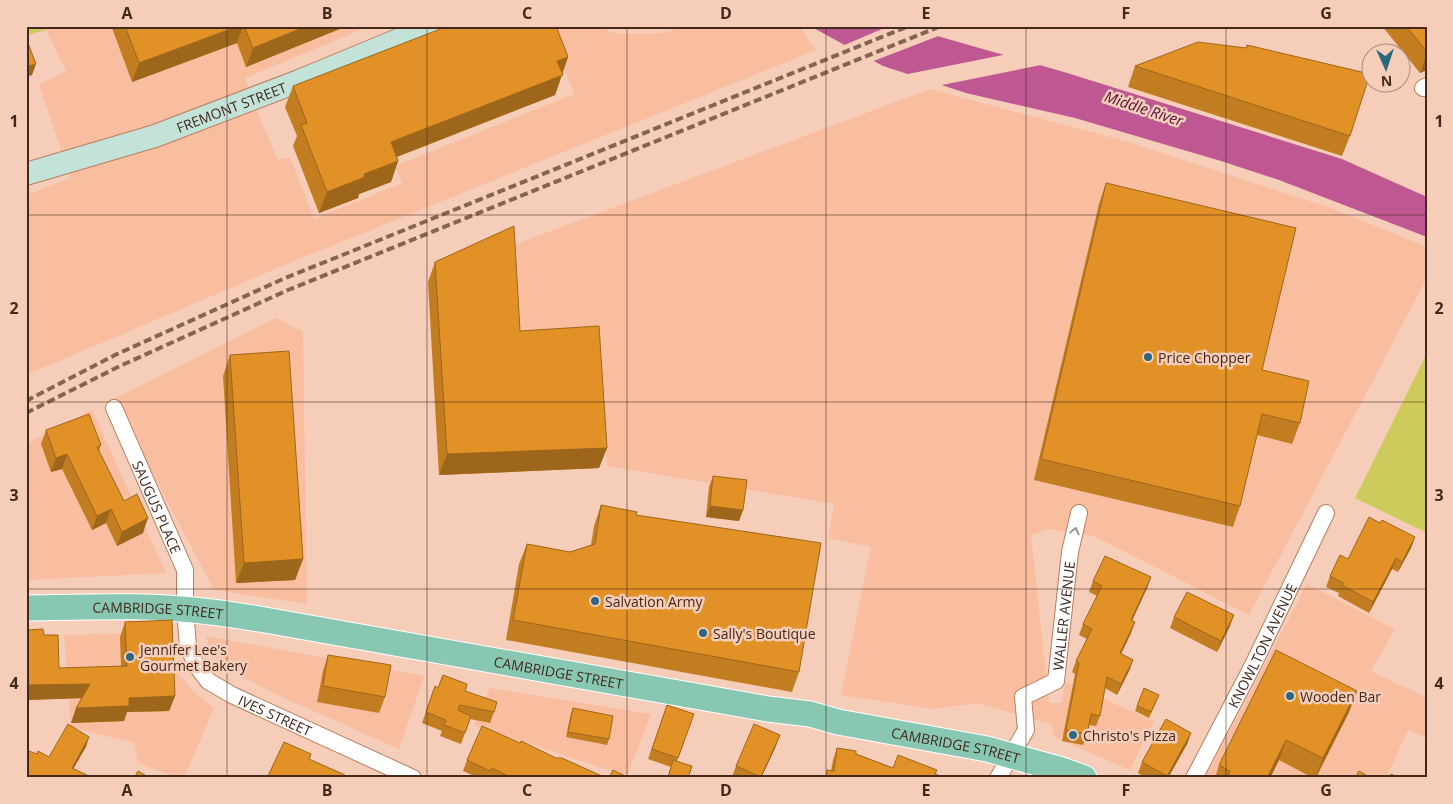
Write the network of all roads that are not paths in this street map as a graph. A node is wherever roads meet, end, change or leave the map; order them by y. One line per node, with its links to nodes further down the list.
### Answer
1 (432, 26): 2 (street, FREMONT STREET)
2 (26, 174)
3 (114, 408): 7 (street, SAUGUS PLACE)
4 (1079, 513): 8 (street, WALLER AVENUE, one-way to 4)
5 (1326, 513): 12 (street, KNOWLTON AVENUE)
6 (26, 608): 7 (main road, CAMBRIDGE STREET)
7 (184, 610): 8 (main road, CAMBRIDGE STREET); 9 (street, IVES STREET)
8 (1011, 755): 10 (street); 11 (main road, CAMBRIDGE STREET)
9 (413, 778)
10 (998, 778)
11 (1084, 778)
12 (1194, 778)

